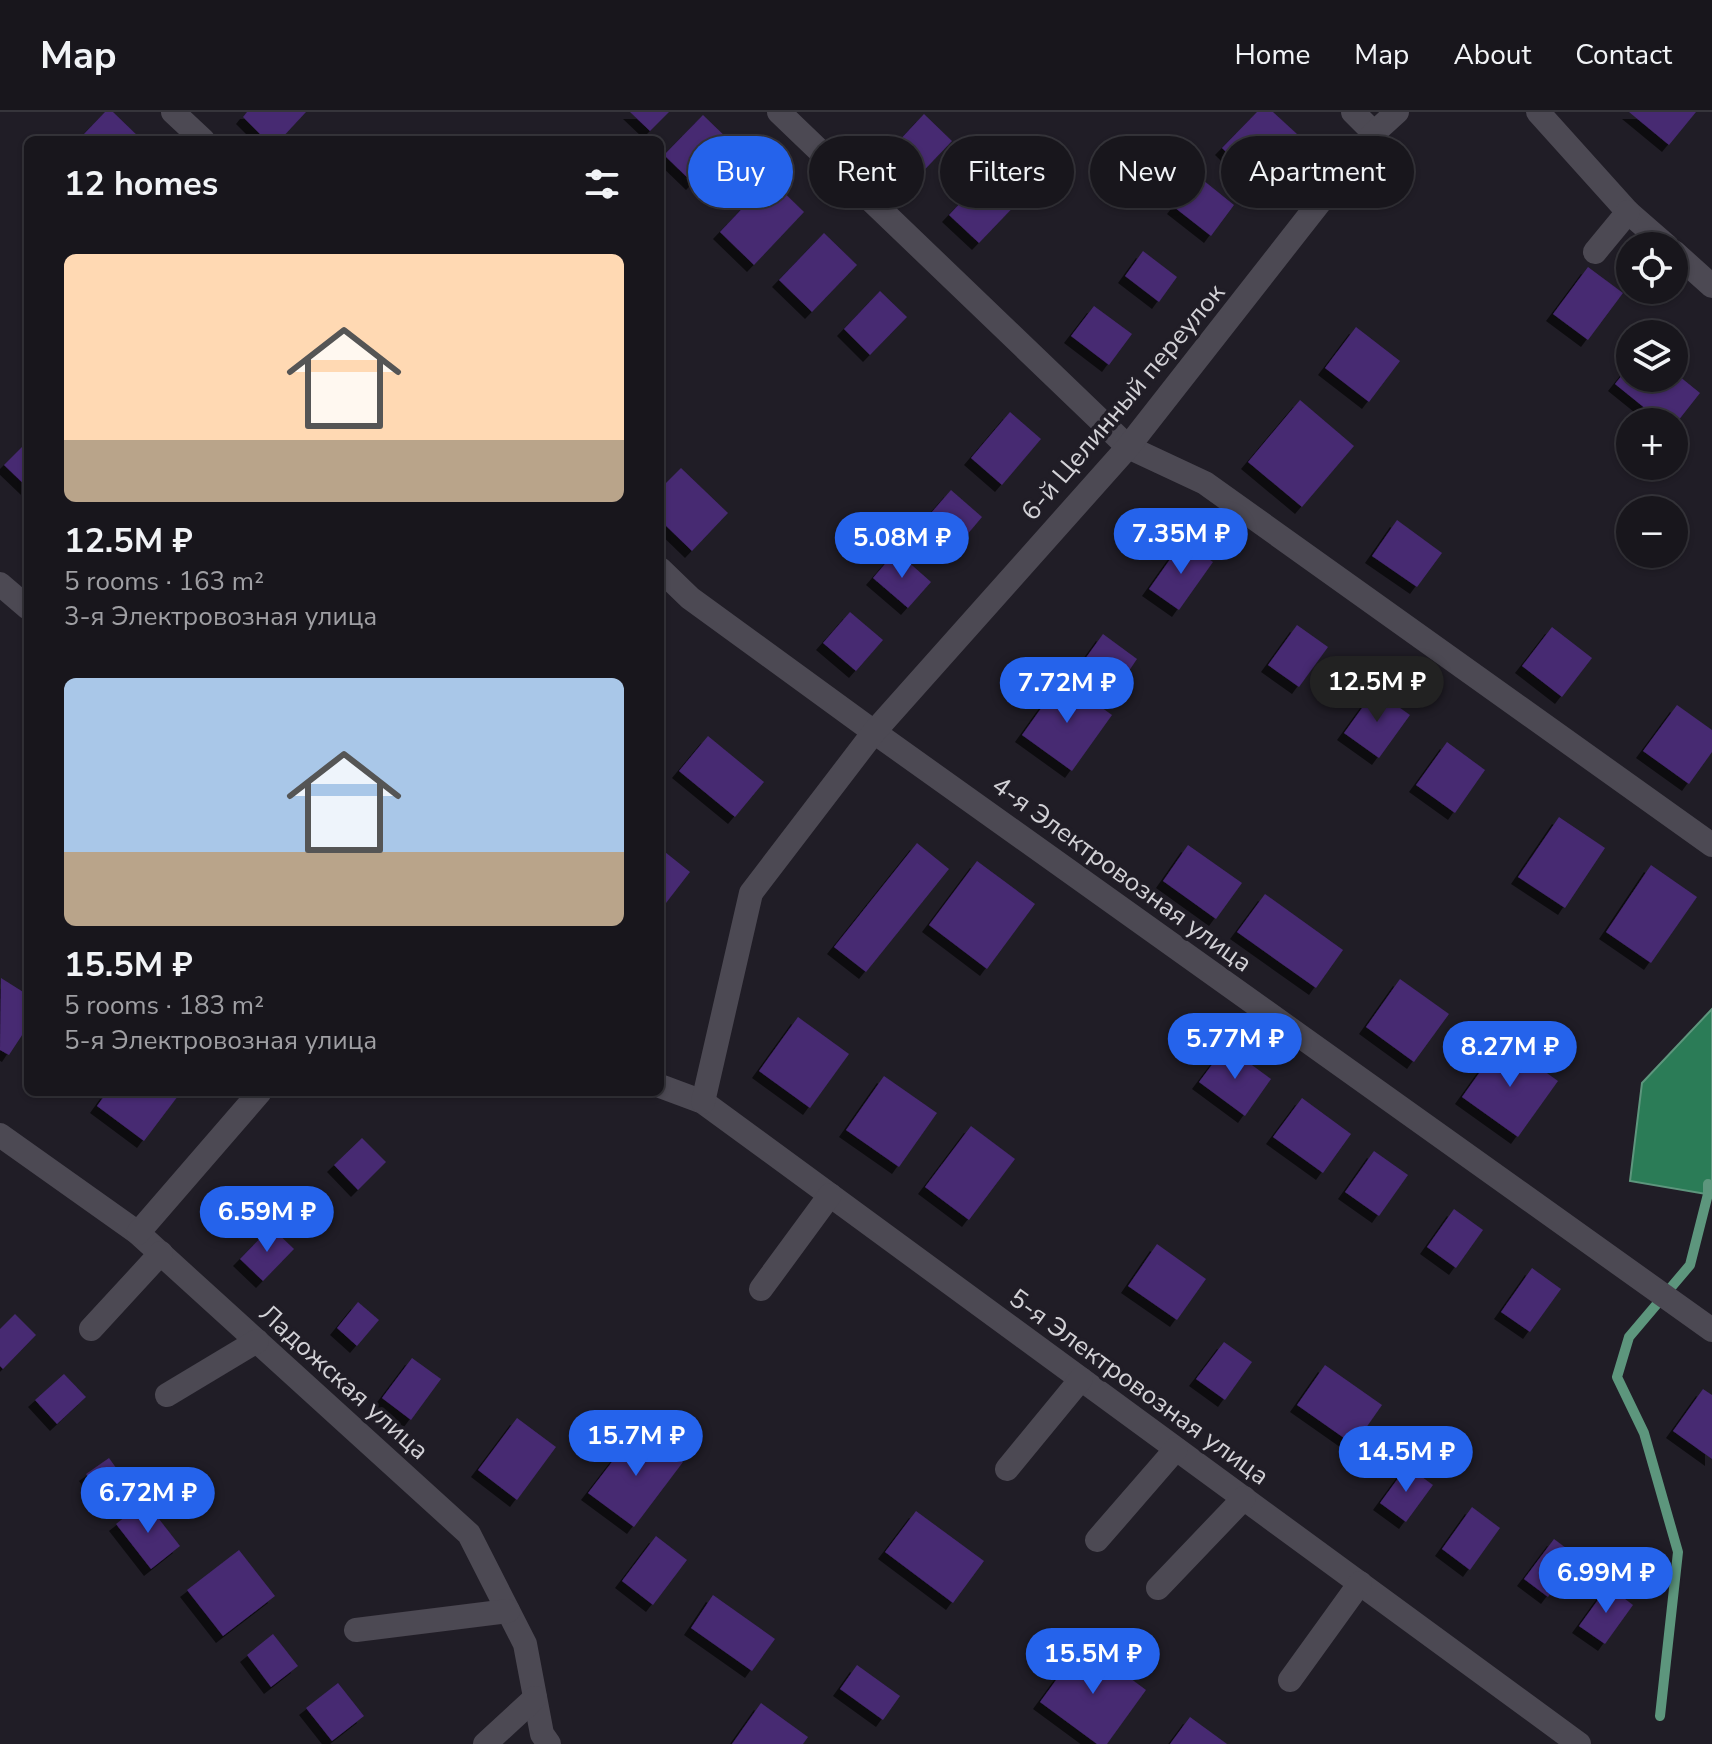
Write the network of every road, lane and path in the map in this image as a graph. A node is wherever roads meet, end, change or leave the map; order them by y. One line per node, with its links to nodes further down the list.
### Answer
1 (173, 112): 7 (street)
2 (779, 112): 13 (street)
3 (1353, 112): 6 (street)
4 (1397, 112): 6 (street, 6-й Целинный переулок)
5 (1538, 112): 8 (street)
6 (1374, 133): 13 (street, 6-й Целинный переулок)
7 (199, 136)
8 (1628, 212): 9 (street); 10 (street)
9 (1651, 232)
10 (1595, 252)
11 (1688, 265): 12 (street)
12 (1712, 286)
13 (1128, 447): 17 (street, 6-й Целинный переулок); 18 (street)
14 (664, 573): 17 (street, 4-я Электровозная улица)
15 (0, 584): 16 (street)
16 (24, 605)
17 (874, 732): 21 (street, 6-й Целинный переулок); 28 (street, 4-я Электровозная улица)
18 (1712, 845)
19 (664, 1087): 21 (street, 5-я Электровозная улица)
20 (257, 1096): 24 (street)
21 (703, 1102): 23 (street, 5-я Электровозная улица)
22 (0, 1135): 24 (street, Ладожская улица)
23 (830, 1195): 26 (street); 30 (street, 5-я Электровозная улица)
24 (138, 1233): 25 (street, Ладожская улица)
25 (161, 1253): 27 (street); 29 (street, Ладожская улица)
26 (761, 1289)
27 (91, 1329)
28 (1712, 1330)
29 (257, 1341): 31 (street); 38 (street, Ладожская улица)
30 (1081, 1379): 32 (street, 5-я Электровозная улица); 33 (street)
31 (167, 1395)
32 (1176, 1449): 34 (street, 5-я Электровозная улица); 35 (street)
33 (1007, 1469)
34 (1244, 1498): 36 (street, 5-я Электровозная улица); 37 (street)
35 (1097, 1540)
36 (1360, 1583): 40 (street); 44 (street, 5-я Электровозная улица)
37 (1158, 1588)
38 (508, 1611): 39 (street); 41 (street, Ладожская улица)
39 (356, 1630)
40 (1290, 1680)
41 (535, 1698): 42 (street); 43 (street, Ладожская улица)
42 (485, 1744)
43 (549, 1744)
44 (1579, 1744)

